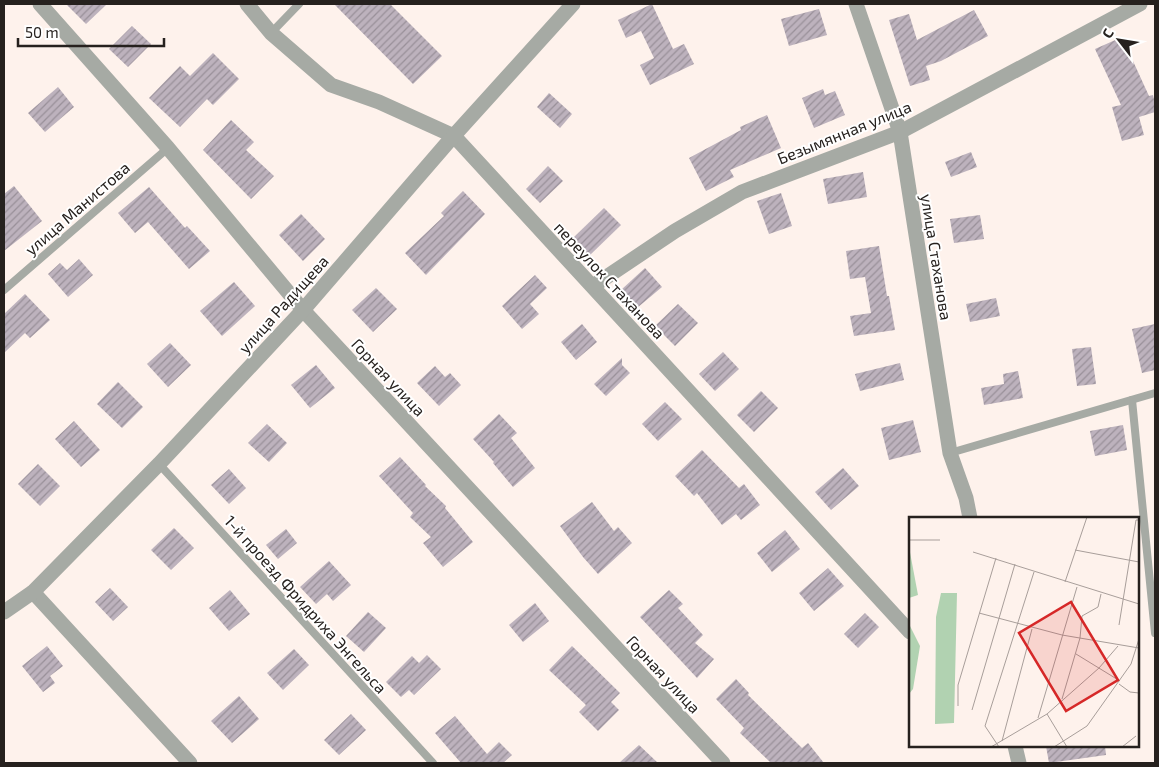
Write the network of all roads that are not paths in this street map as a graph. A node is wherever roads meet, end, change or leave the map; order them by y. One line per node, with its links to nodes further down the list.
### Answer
1 (40, 4): 10 (street, Горная улица)
2 (247, 4): 7 (street, переулок Стаханова)
3 (300, 4): 7 (lane)
4 (573, 4): 9 (street, улица Радищева)
5 (856, 4): 8 (street, улица Стаханова)
6 (1140, 4): 8 (street, Безымянная улица)
7 (271, 33): 9 (street, переулок Стаханова)
8 (900, 132): 11 (street, Безымянная улица); 16 (street, улица Стаханова)
9 (454, 136): 11 (street, переулок Стаханова); 13 (street, улица Радищева)
10 (168, 148): 12 (lane, улица Манистова); 13 (street, Горная улица)
11 (593, 286): 21 (street, переулок Стаханова)
12 (4, 290)
13 (304, 310): 17 (street, улица Радищева); 26 (street, Горная улица)
14 (1155, 393): 15 (lane)
15 (1132, 400): 16 (lane); 22 (lane)
16 (950, 453): 18 (street, улица Стаханова)
17 (159, 464): 19 (street, улица Радищева); 25 (lane, 1-й проезд Фридриха Энгельса)
18 (970, 517)
19 (33, 592): 20 (street, улица Радищева); 24 (street)
20 (4, 612)
21 (909, 631)
22 (1155, 633)
23 (1015, 747): 27 (street)
24 (190, 763)
25 (433, 763)
26 (723, 763)
27 (1018, 763)

